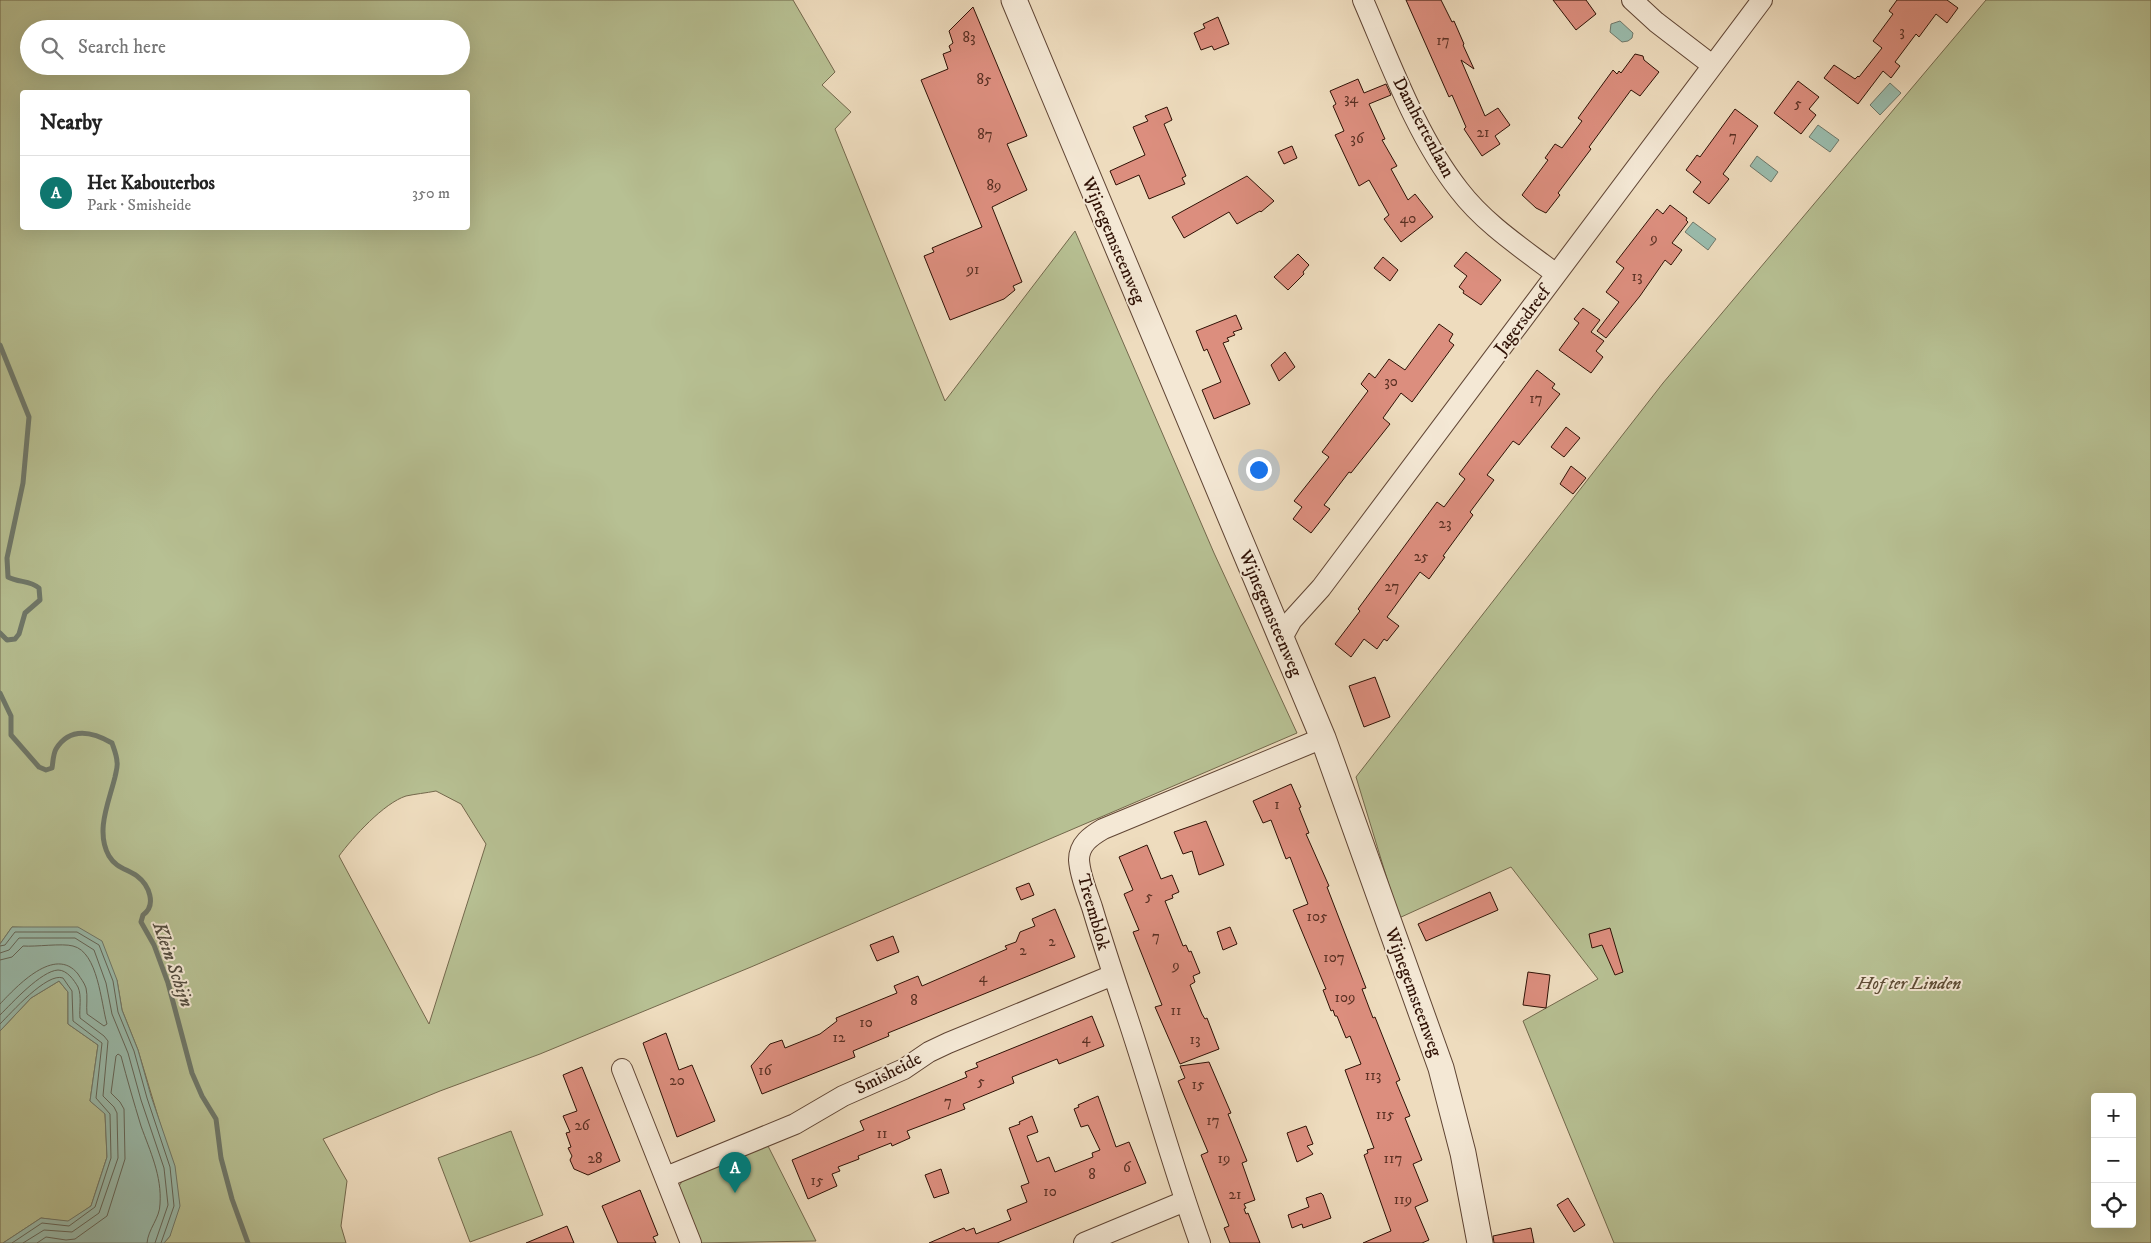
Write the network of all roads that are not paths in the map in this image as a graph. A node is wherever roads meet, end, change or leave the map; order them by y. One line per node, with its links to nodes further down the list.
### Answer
1 (1014, 0): 7 (street, Wijnegemsteenweg)
2 (1363, 0): 6 (street, Damhertenlaan)
3 (1632, 0): 5 (street)
4 (1762, 0): 5 (street, Jagersdreef)
5 (1712, 66): 6 (street, Jagersdreef)
6 (1556, 274): 7 (street, Jagersdreef)
7 (1282, 638): 8 (street, Wijnegemsteenweg)
8 (1323, 738): 9 (street, Treemblok); 16 (street, Wijnegemsteenweg)
9 (1112, 975): 11 (street, Smisheide); 12 (street, Treemblok)
10 (622, 1069): 11 (street)
11 (666, 1177): 13 (street)
12 (1185, 1201): 14 (street); 15 (street, Treemblok)
13 (691, 1243)
14 (1084, 1243)
15 (1200, 1243)
16 (1480, 1243)

